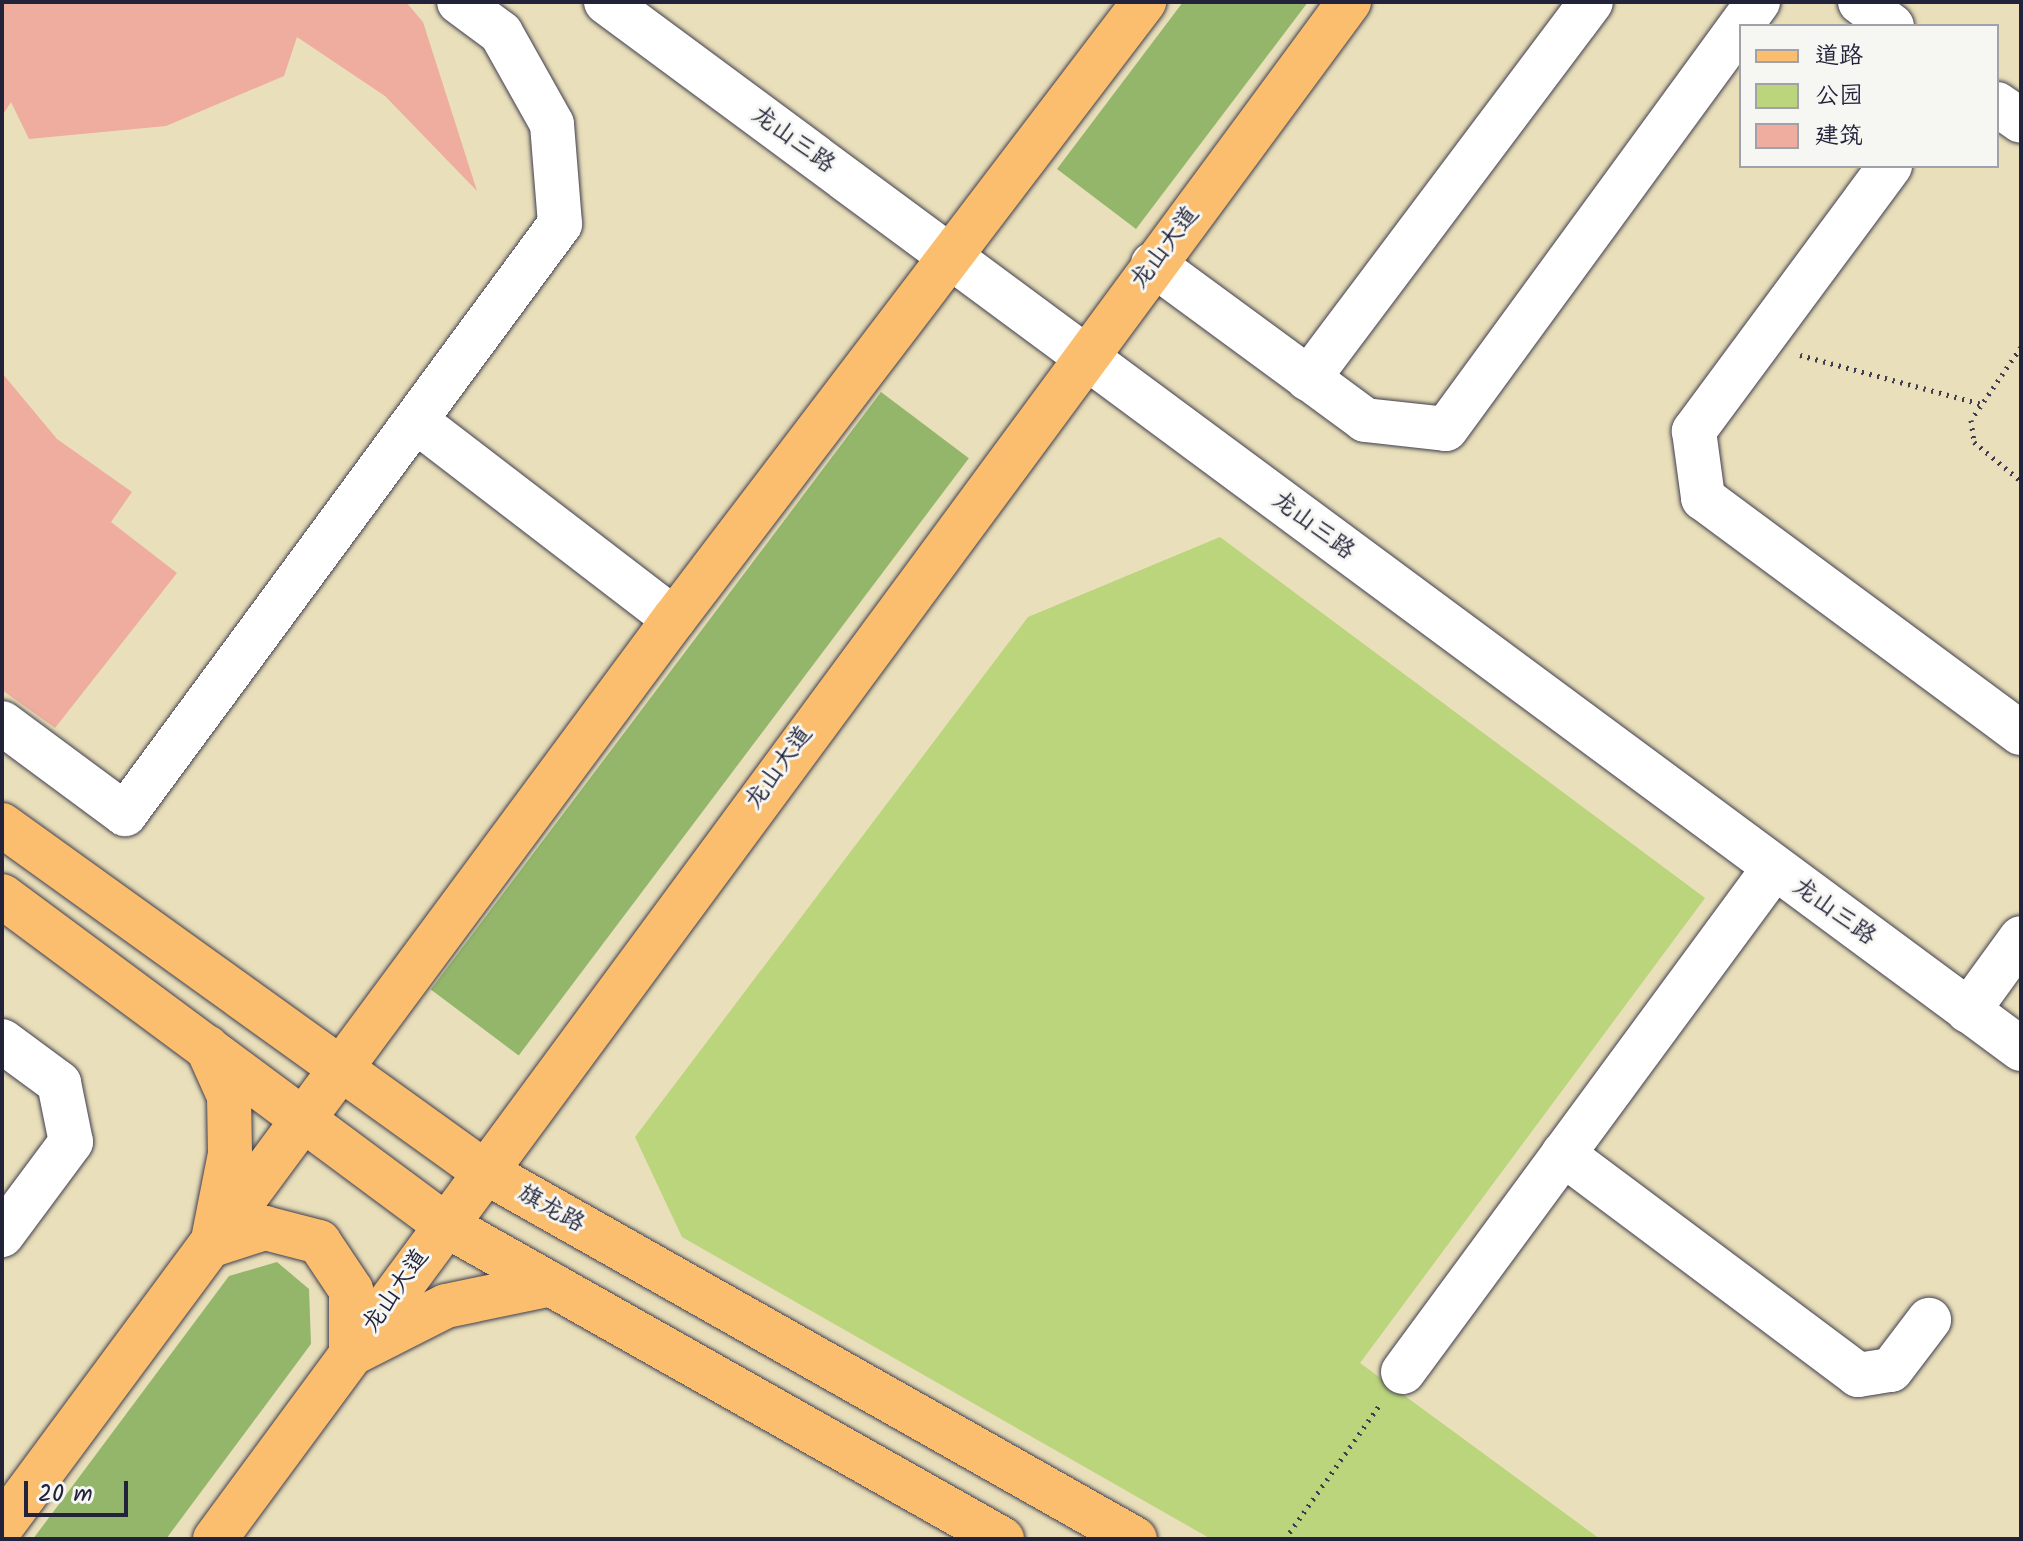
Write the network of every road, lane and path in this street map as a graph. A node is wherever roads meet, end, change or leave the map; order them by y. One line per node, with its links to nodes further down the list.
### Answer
1 (459, 2): 21 (street)
2 (606, 2): 14 (street, 龙山三路)
3 (1144, 2): 14 (main road)
4 (1349, 2): 15 (main road, 龙山大道)
5 (1591, 2): 19 (street)
6 (1758, 2): 8 (street)
7 (1860, 2): 9 (street)
8 (1742, 24)
9 (1889, 24)
10 (1739, 28): 19 (street)
11 (1999, 105): 12 (street)
12 (2021, 121)
13 (1889, 168): 16 (street)
14 (949, 254): 18 (street, 龙山三路); 23 (main road)
15 (1153, 264): 18 (main road, 龙山大道); 19 (street)
16 (1759, 343): 20 (path); 25 (street)
17 (2021, 347): 20 (path)
18 (1084, 356): 27 (street, 龙山三路); 37 (main road, 龙山大道)
19 (1308, 379)
20 (1981, 404): 22 (path)
21 (416, 421): 23 (street); 24 (street)
22 (2021, 481)
23 (674, 619): 34 (main road)
24 (2, 723)
25 (2021, 733)
26 (2, 825): 34 (main road, 旗龙路)
27 (1774, 868): 30 (street, 龙山三路); 36 (street)
28 (2, 896): 32 (main road)
29 (2021, 938): 30 (street)
30 (1968, 1011): 33 (street, 龙山三路)
31 (2, 1041): 39 (street)
32 (207, 1047): 35 (main road); 40 (main road)
33 (2021, 1049)
34 (339, 1073): 35 (main road); 37 (main road, 旗龙路)
35 (305, 1120): 38 (main road); 40 (main road)
36 (1563, 1154): 42 (street); 44 (street)
37 (482, 1170): 38 (main road, 龙山大道); 48 (main road, 旗龙路)
38 (444, 1224): 41 (main road); 43 (main road, 龙山大道)
39 (2, 1235)
40 (212, 1245): 43 (main road); 45 (main road)
41 (551, 1284): 43 (main road); 47 (main road)
42 (1929, 1320)
43 (351, 1354): 46 (main road, 龙山大道)
44 (1403, 1372): 49 (path)
45 (2, 1526)
46 (215, 1539)
47 (1002, 1539)
48 (1135, 1539)
49 (1285, 1539)

